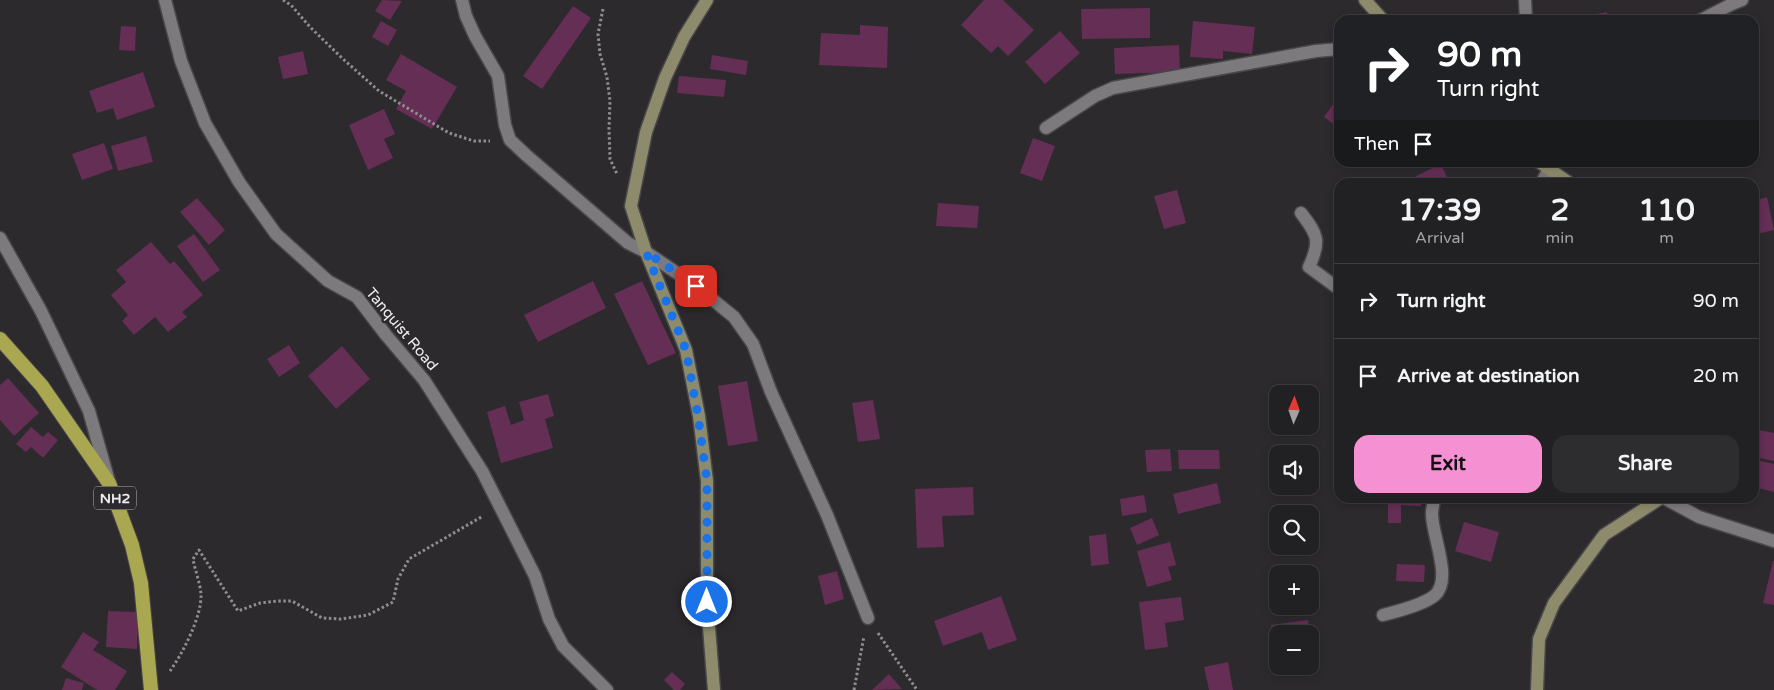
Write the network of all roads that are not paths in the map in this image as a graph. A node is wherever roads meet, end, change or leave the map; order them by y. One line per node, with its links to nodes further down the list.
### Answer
1 (165, 0): 27 (street, Tanquist Road)
2 (462, 0): 16 (street)
3 (707, 0): 16 (main road)
4 (1364, 0): 7 (main road)
5 (1525, 0): 8 (street)
6 (1742, 0): 9 (street)
7 (1378, 15)
8 (1526, 15)
9 (1711, 15)
10 (1334, 49): 11 (street)
11 (1046, 128)
12 (1546, 167): 13 (main road)
13 (1562, 178)
14 (1301, 213): 17 (street)
15 (0, 238): 19 (street)
16 (646, 252): 25 (street); 28 (main road)
17 (1334, 286)
18 (0, 339): 19 (highway, NH2)
19 (109, 483): 26 (highway, NH2)
20 (1433, 503): 24 (street)
21 (1654, 503): 29 (main road)
22 (1672, 503): 23 (street)
23 (1774, 541)
24 (1383, 615)
25 (868, 618)
26 (151, 690)
27 (607, 690)
28 (714, 690)
29 (1537, 690)

